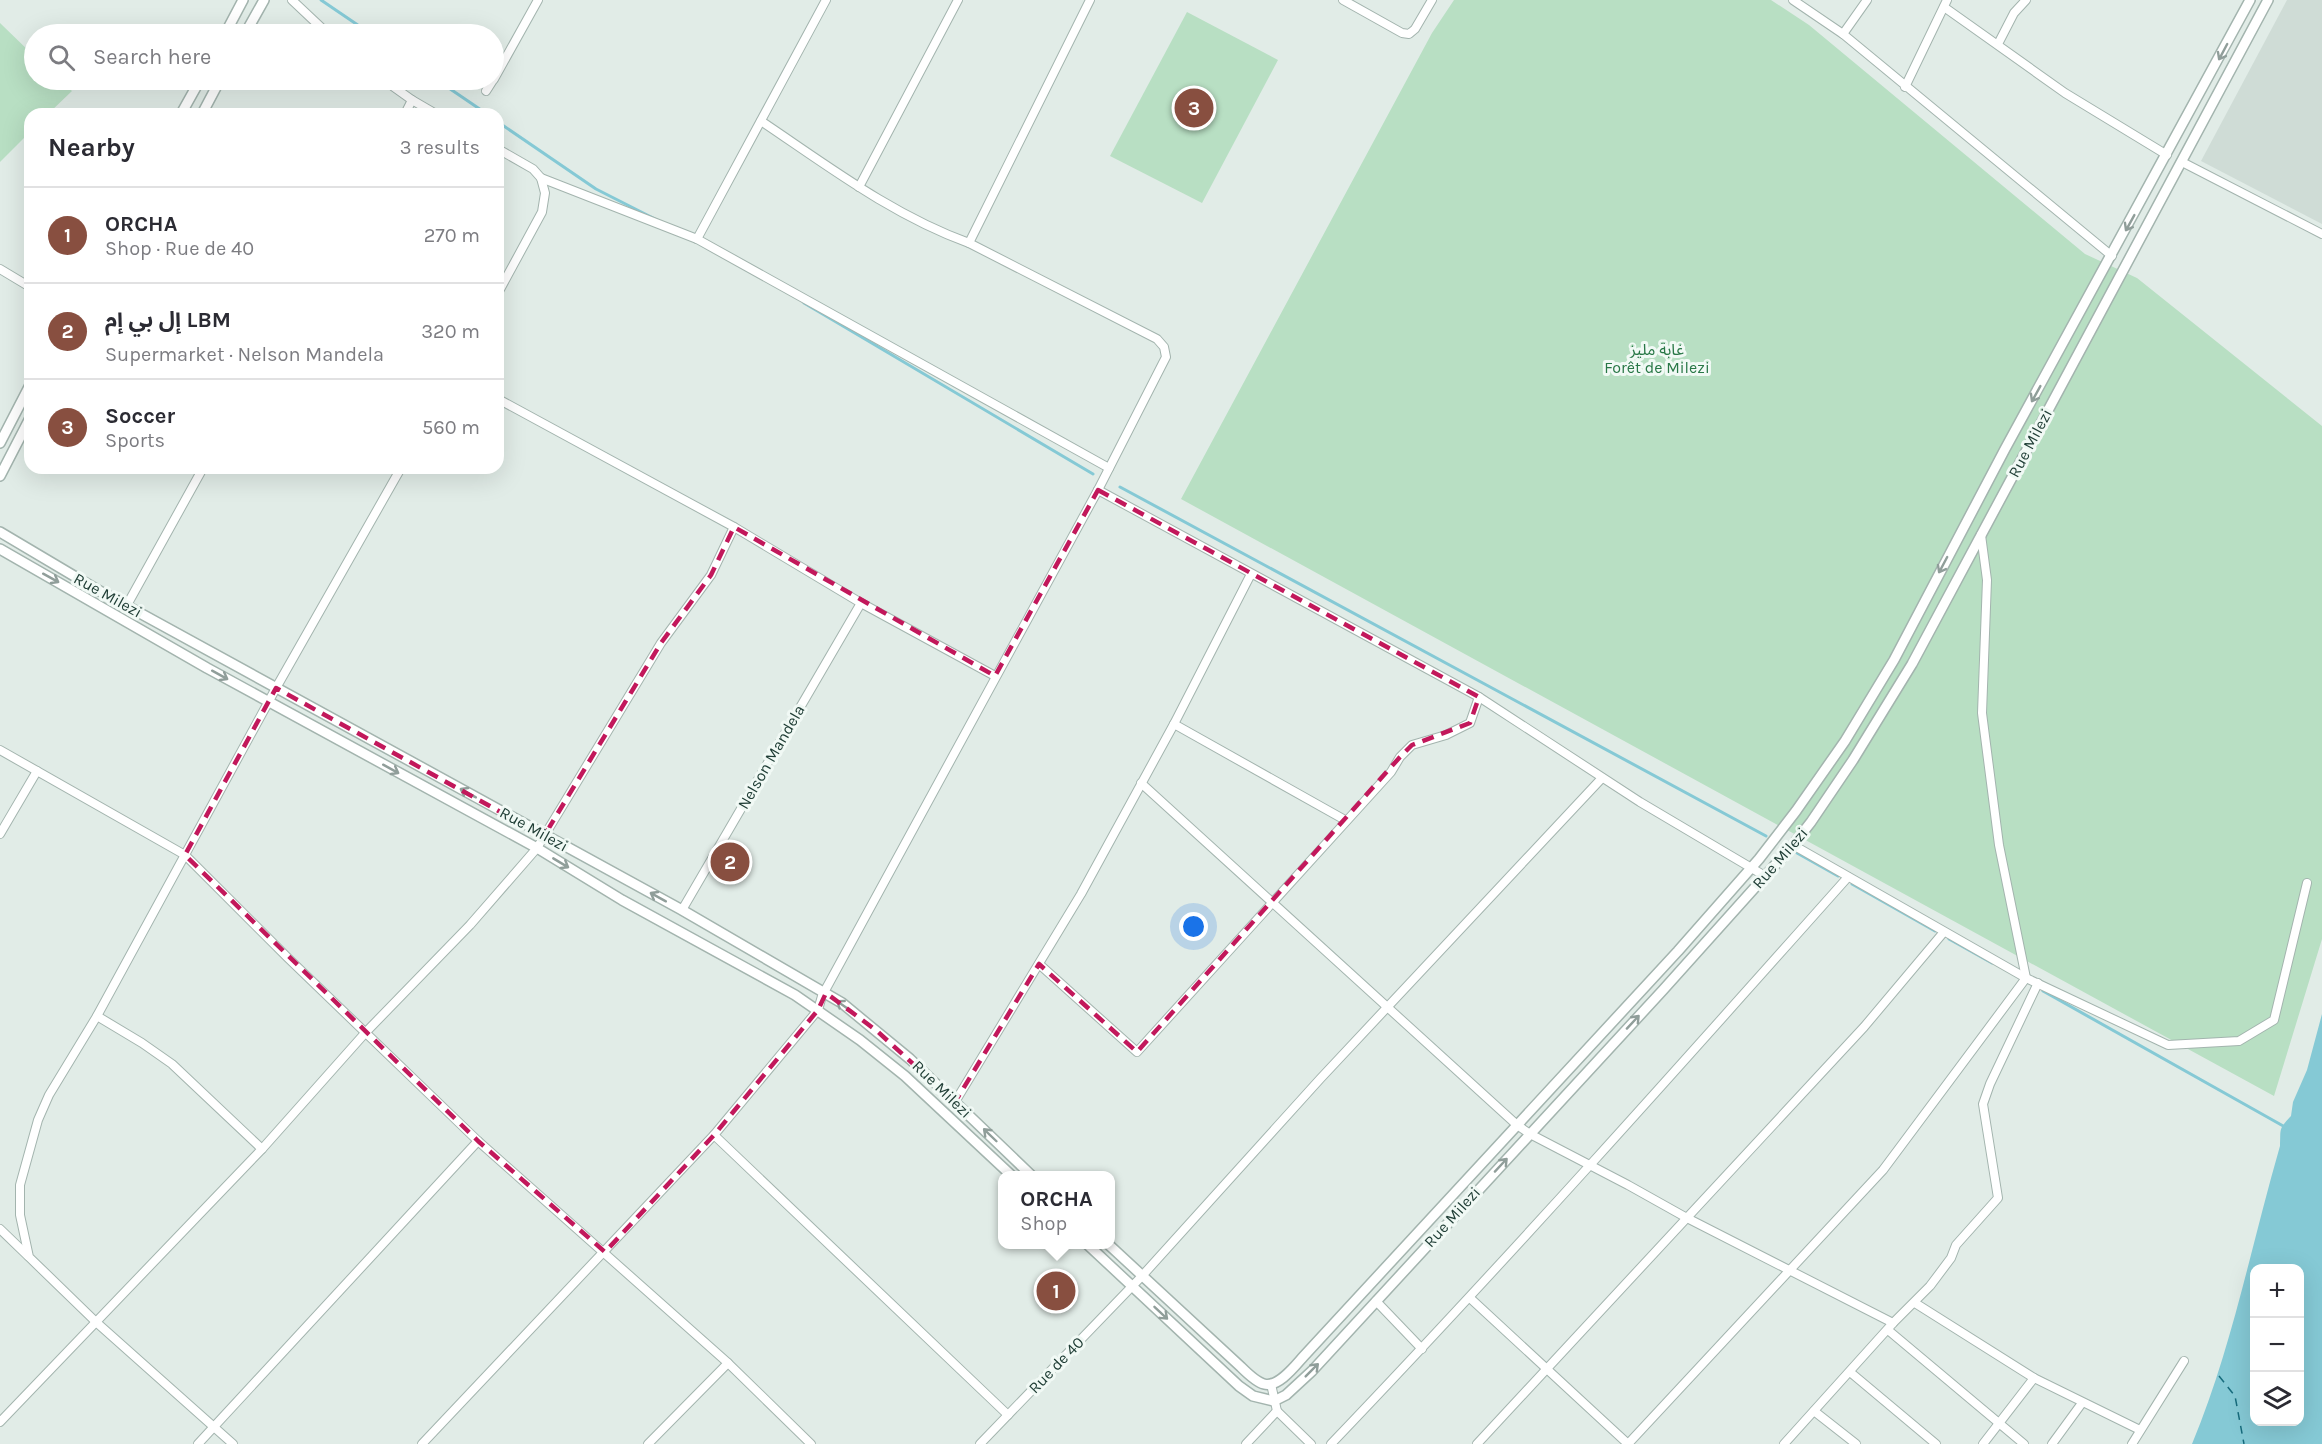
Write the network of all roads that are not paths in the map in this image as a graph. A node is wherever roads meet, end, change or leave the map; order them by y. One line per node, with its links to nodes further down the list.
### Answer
1 (243, 0): 16 (street)
2 (264, 0): 17 (street)
3 (292, 0): 18 (street)
4 (538, 0): 21 (street)
5 (826, 0): 31 (street)
6 (958, 0): 36 (street)
7 (1090, 0): 39 (street)
8 (1342, 0): 9 (street)
9 (1432, 0)
10 (1793, 0): 19 (street)
11 (1866, 0): 19 (street)
12 (2026, 0): 20 (street)
13 (2250, 0): 33 (street, Rue Milezi, one-way to 33)
14 (2268, 0): 34 (street, Rue Milezi)
15 (1946, 4): 20 (street); 22 (street)
16 (230, 24)
17 (251, 24)
18 (317, 24)
19 (1843, 34): 22 (street)
20 (1998, 44): 33 (street)
21 (504, 60)
22 (1905, 87): 40 (street)
23 (194, 90): 27 (street)
24 (215, 90): 28 (street)
25 (398, 90): 26 (street)
26 (412, 100): 29 (street); 30 (street)
27 (184, 108)
28 (205, 108)
29 (408, 108)
30 (426, 108)
31 (761, 121): 36 (street); 38 (street)
32 (504, 152): 35 (street)
33 (2167, 155): 40 (street, Rue Milezi, one-way to 40)
34 (2182, 162): 37 (street); 55 (street, Rue Milezi)
35 (541, 178): 38 (street); 42 (street)
36 (859, 187): 39 (street)
37 (2322, 234)
38 (697, 239): 48 (street)
39 (969, 243): 48 (street)
40 (2112, 256): 75 (street, Rue Milezi, one-way to 75)
41 (0, 269): 43 (street)
42 (504, 282)
43 (24, 283)
44 (24, 397): 47 (street)
45 (504, 402): 53 (street)
46 (24, 430): 51 (street)
47 (0, 443)
48 (1109, 468): 52 (street)
49 (200, 474): 59 (street)
50 (398, 474): 61 (street)
51 (0, 476)
52 (1098, 490): 57 (street); 60 (street)
53 (734, 527): 58 (street); 71 (street)
54 (0, 532): 59 (street, Rue Milezi)
55 (1981, 535): 72 (street, Rue Milezi); 83 (street)
56 (0, 549): 63 (street, Rue Milezi, one-way to 63)
57 (1251, 574): 62 (street); 64 (street)
58 (861, 603): 60 (street); 80 (street, Nelson Mandela)
59 (127, 605): 61 (street, Rue Milezi)
60 (995, 675): 85 (street)
61 (276, 688): 63 (street); 71 (street, Rue Milezi, one-way to 61)
62 (1479, 697): 67 (street); 69 (street)
63 (270, 702): 73 (street, Rue Milezi, one-way to 73); 74 (street)
64 (1174, 724): 68 (street); 69 (street)
65 (0, 750): 66 (street)
66 (38, 771): 70 (street); 74 (street)
67 (1602, 778): 75 (street); 86 (street, Rue de 40)
68 (1141, 783): 79 (street); 82 (street)
69 (1345, 820): 79 (street)
70 (0, 834)
71 (544, 836): 73 (street); 80 (street, Rue Milezi, one-way to 71)
72 (1793, 845): 76 (street, Rue Milezi); 77 (street)
73 (537, 849): 87 (street, Rue Milezi, one-way to 87); 89 (street)
74 (185, 855): 88 (street); 89 (street)
75 (1752, 867): 76 (street); 91 (street, Rue Milezi)
76 (1765, 876): 92 (street, Rue Milezi, one-way to 76)
77 (1848, 877): 81 (street); 96 (street)
78 (2307, 884): 84 (street)
79 (1273, 901): 82 (street); 86 (street)
80 (682, 910): 85 (street, Rue Milezi)
81 (1943, 933): 83 (street); 99 (street)
82 (1039, 964): 90 (street)
83 (2026, 978): 84 (street); 105 (street)
84 (2038, 983): 110 (street)
85 (824, 992): 87 (street); 90 (street, Rue Milezi, one-way to 85)
86 (1387, 1008): 91 (street); 106 (street, Rue de 40)
87 (818, 1010): 93 (street); 97 (street, Rue Milezi)
88 (97, 1016): 95 (street); 104 (street)
89 (366, 1032): 94 (street); 95 (street)
90 (955, 1101): 98 (street, Rue Milezi, one-way to 90)
91 (1517, 1125): 92 (street); 119 (street, Rue Milezi)
92 (1530, 1134): 96 (street); 109 (street, Rue Milezi, one-way to 92)
93 (714, 1135): 103 (street); 124 (street)
94 (478, 1141): 103 (street); 127 (street)
95 (262, 1149): 111 (street)
96 (1590, 1167): 99 (street); 108 (street)
97 (1007, 1171)
98 (1027, 1171)
99 (1687, 1218): 105 (street); 116 (street)
100 (0, 1229): 104 (street)
101 (1092, 1249): 107 (street)
102 (1112, 1249): 106 (street)
103 (605, 1252): 115 (street); 131 (street)
104 (29, 1257): 111 (street)
105 (1790, 1272): 112 (street); 139 (street)
106 (1142, 1276): 107 (street, Rue de 40); 119 (street)
107 (1132, 1286): 120 (street, one-way to 120); 124 (street, Rue de 40)
108 (1470, 1298): 113 (street); 116 (street)
109 (1376, 1301): 113 (street); 120 (street, Rue Milezi, one-way to 109)
110 (1915, 1303): 112 (street); 118 (street)
111 (96, 1322): 125 (street); 127 (street)
112 (1890, 1326): 117 (street); 126 (street)
113 (1422, 1349): 137 (street)
114 (2184, 1361): 128 (street)
115 (728, 1363): 132 (street); 133 (street)
116 (1548, 1371): 138 (street); 139 (street)
117 (1850, 1372): 123 (street); 142 (street)
118 (2034, 1378): 121 (street); 126 (street)
119 (1271, 1384): 120 (street)
120 (1274, 1401): 122 (street)
121 (2082, 1403): 128 (street); 145 (street)
122 (1277, 1411): 135 (street); 136 (street)
123 (1814, 1411): 140 (street); 141 (street)
124 (1008, 1415): 134 (street, Rue de 40)
125 (0, 1422)
126 (1999, 1425): 143 (street); 144 (street)
127 (215, 1426): 129 (street); 130 (street)
128 (2140, 1430): 146 (street)
129 (198, 1444)
130 (233, 1444)
131 (422, 1444)
132 (648, 1444)
133 (811, 1444)
134 (980, 1444)
135 (1246, 1444)
136 (1311, 1444)
137 (1331, 1444)
138 (1478, 1444)
139 (1628, 1444)
140 (1784, 1444)
141 (1856, 1444)
142 (1936, 1444)
143 (1983, 1444)
144 (2024, 1444)
145 (2052, 1444)
146 (2132, 1444)

